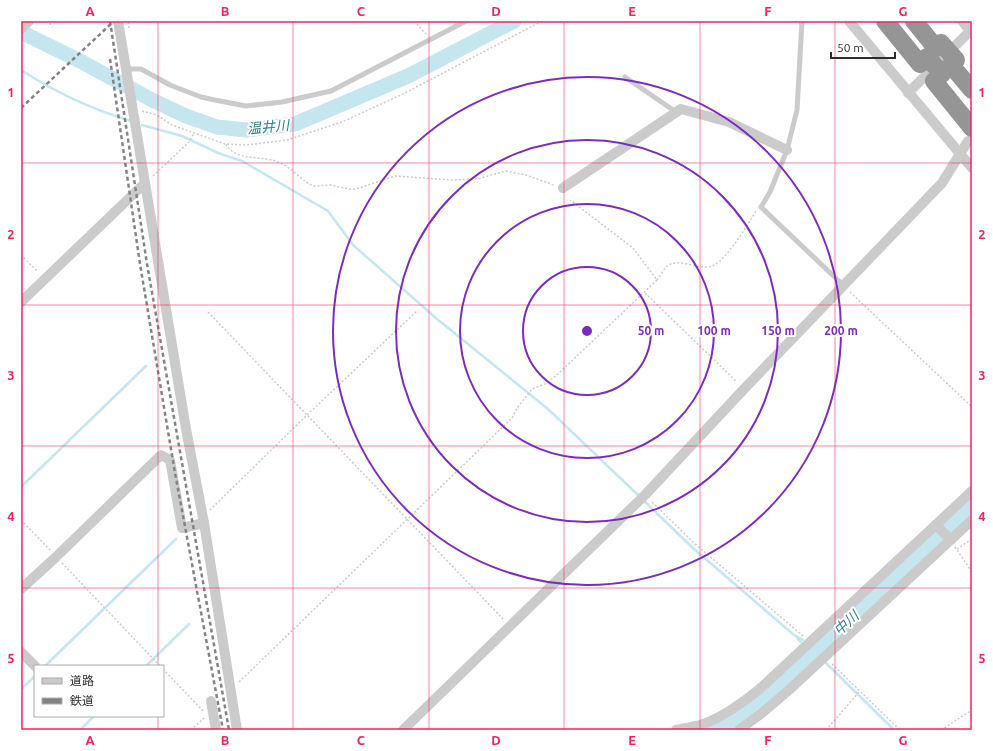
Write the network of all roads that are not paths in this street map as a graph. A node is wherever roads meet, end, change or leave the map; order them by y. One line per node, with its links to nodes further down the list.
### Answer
1 (29, 21): 10 (street)
2 (118, 21): 13 (street)
3 (466, 21): 13 (lane)
4 (802, 21): 22 (lane)
5 (849, 21): 18 (street)
6 (885, 21): 12 (highway)
7 (897, 21): 12 (highway)
8 (914, 21): 12 (highway)
9 (962, 21): 11 (street)
10 (21, 29)
11 (971, 32): 18 (street)
12 (931, 53): 14 (highway, bridge)
13 (125, 69): 25 (street)
14 (946, 70): 16 (highway); 17 (highway); 19 (highway); 21 (highway)
15 (624, 77): 20 (lane)
16 (972, 79)
17 (972, 90)
18 (908, 93): 23 (street)
19 (972, 110)
20 (677, 112): 22 (street); 26 (street)
21 (970, 134): 23 (street)
22 (787, 150): 27 (lane)
23 (961, 154): 24 (street); 27 (street)
24 (972, 168)
25 (145, 183): 28 (street); 30 (street)
26 (563, 188)
27 (844, 286): 41 (street)
28 (21, 302)
29 (972, 491): 32 (street)
30 (204, 520): 34 (street); 40 (street)
31 (972, 520): 33 (street)
32 (938, 526): 33 (street); 38 (street)
33 (950, 538): 43 (street)
34 (21, 589)
35 (21, 652): 36 (street)
36 (34, 665)
37 (211, 701): 39 (street)
38 (707, 726): 42 (street)
39 (216, 730)
40 (237, 730)
41 (403, 730)
42 (676, 730)
43 (739, 730)

